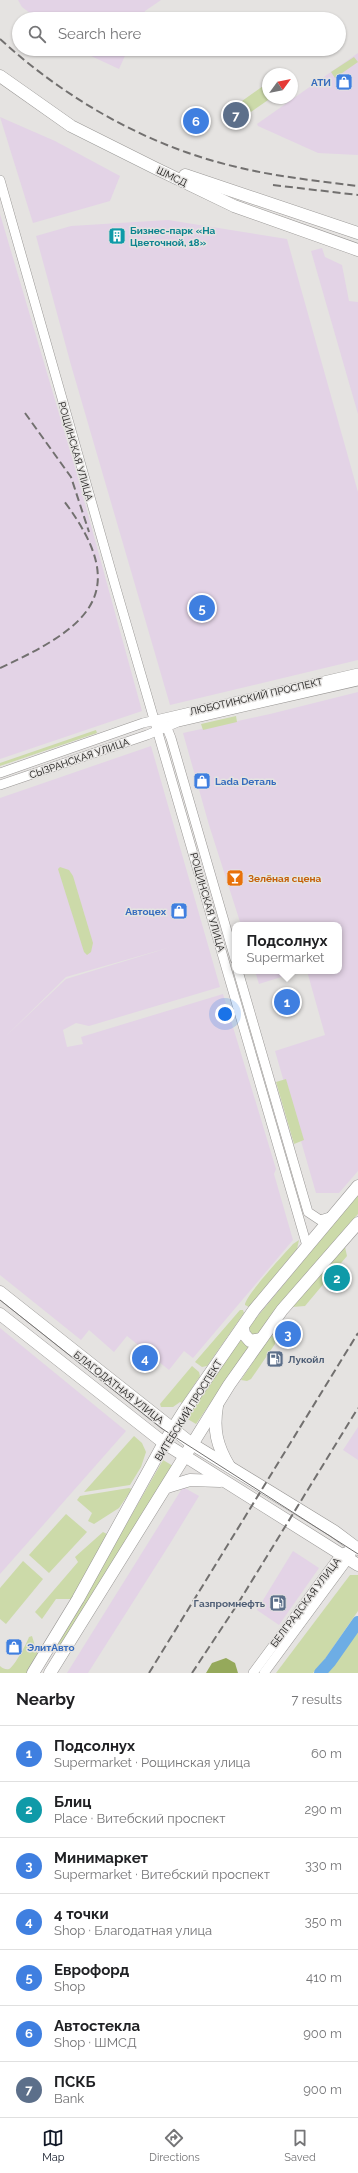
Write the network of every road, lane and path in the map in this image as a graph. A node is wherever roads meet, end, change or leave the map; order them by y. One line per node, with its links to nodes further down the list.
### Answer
1 (0, 72): 4 (main road, ШМСД)
2 (0, 76): 5 (main road, ШМСД)
3 (0, 180): 8 (street, РОЩИНСКАЯ УЛИЦА)
4 (358, 233)
5 (358, 250)
6 (358, 673): 8 (street, ЛЮБОТИНСКИЙ ПРОСПЕКТ)
7 (358, 681): 9 (street, ЛЮБОТИНСКИЙ ПРОСПЕКТ)
8 (155, 720): 9 (street, РОЩИНСКАЯ УЛИЦА); 10 (street, СЫЗРАНСКАЯ УЛИЦА)
9 (163, 729): 11 (street, СЫЗРАНСКАЯ УЛИЦА); 12 (street, РОЩИНСКАЯ УЛИЦА); 17 (street, РОЩИНСКАЯ УЛИЦА)
10 (0, 773)
11 (0, 785)
12 (232, 949)
13 (239, 974): 15 (street)
14 (358, 1186): 15 (main road, ВИТЕБСКИЙ ПРОСПЕКТ)
15 (333, 1216): 17 (main road, ВИТЕБСКИЙ ПРОСПЕКТ)
16 (358, 1223): 21 (main road, ВИТЕБСКИЙ ПРОСПЕКТ)
17 (307, 1246): 20 (main road, ВИТЕБСКИЙ ПРОСПЕКТ)
18 (0, 1292): 23 (main road, БЛАГОДАТНАЯ УЛИЦА)
19 (0, 1314): 24 (main road, БЛАГОДАТНАЯ УЛИЦА)
20 (243, 1327): 21 (main road); 23 (main road, ВИТЕБСКИЙ ПРОСПЕКТ)
21 (261, 1339): 22 (main road, ВИТЕБСКИЙ ПРОСПЕКТ)
22 (218, 1402): 25 (main road, ВИТЕБСКИЙ ПРОСПЕКТ); 27 (main road)
23 (173, 1430): 24 (main road, ВИТЕБСКИЙ ПРОСПЕКТ); 25 (main road, БЛАГОДАТНАЯ УЛИЦА)
24 (164, 1443): 26 (main road, БЛАГОДАТНАЯ УЛИЦА); 32 (main road, ВИТЕБСКИЙ ПРОСПЕКТ)
25 (192, 1444): 26 (main road, ВИТЕБСКИЙ ПРОСПЕКТ); 27 (main road, БЛАГОДАТНАЯ УЛИЦА)
26 (185, 1456): 28 (main road, БЛАГОДАТНАЯ УЛИЦА); 29 (main road, ВИТЕБСКИЙ ПРОСПЕКТ)
27 (230, 1467): 30 (main road, БЛАГОДАТНАЯ УЛИЦА)
28 (224, 1482): 29 (main road); 31 (main road, БЛАГОДАТНАЯ УЛИЦА)
29 (167, 1486): 33 (main road, ВИТЕБСКИЙ ПРОСПЕКТ)
30 (357, 1548): 31 (street, БЕЛГРАДСКАЯ УЛИЦА)
31 (349, 1559): 36 (street, БЕЛГРАДСКАЯ УЛИЦА); 37 (street, БЕЛГРАДСКАЯ УЛИЦА)
32 (47, 1652): 33 (main road); 34 (main road, ВИТЕБСКИЙ ПРОСПЕКТ)
33 (59, 1659): 35 (main road, ВИТЕБСКИЙ ПРОСПЕКТ)
34 (33, 1673)
35 (50, 1673)
36 (252, 1673)
37 (264, 1673)

